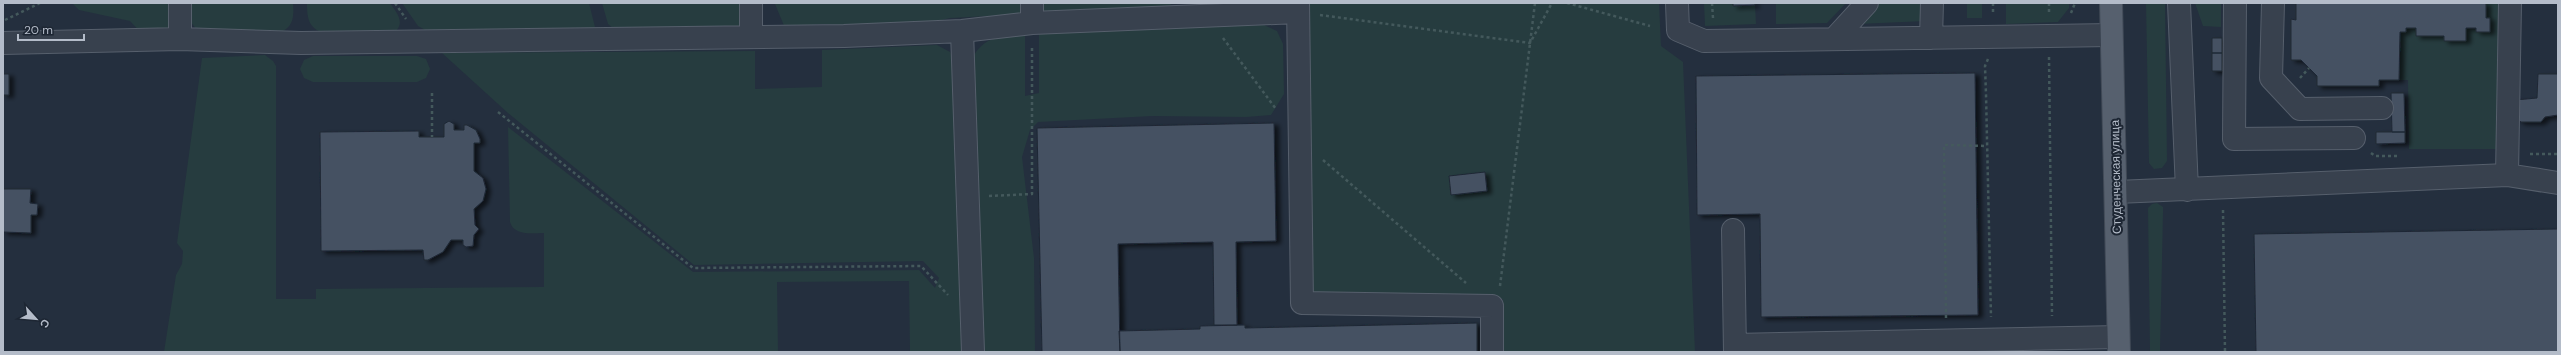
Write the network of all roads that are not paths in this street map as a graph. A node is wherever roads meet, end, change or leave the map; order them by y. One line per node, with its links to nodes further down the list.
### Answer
1 (180, 3): 17 (street)
2 (751, 3): 15 (street)
3 (1677, 3): 18 (street)
4 (1867, 3): 18 (street)
5 (1932, 3): 16 (street)
6 (2111, 3): 14 (main road, Студенческая улица)
7 (2179, 3): 24 (street)
8 (2235, 3): 21 (street)
9 (2272, 3): 20 (street)
10 (2510, 3): 22 (street)
11 (1298, 8): 12 (street); 30 (street)
12 (1032, 13): 13 (street)
13 (962, 31): 15 (street); 29 (street)
14 (2111, 35): 16 (street); 25 (main road, Студенческая улица)
15 (751, 37): 17 (street)
16 (1931, 38): 18 (street)
17 (180, 39): 19 (street)
18 (1834, 39)
19 (3, 43)
20 (2382, 108)
21 (2354, 138)
22 (2507, 175): 23 (street); 24 (street)
23 (2558, 183)
24 (2187, 190): 25 (street)
25 (2116, 192): 27 (main road, Студенческая улица)
26 (1733, 230): 28 (street)
27 (2118, 344): 28 (street)
28 (1735, 348)
29 (973, 352)
30 (1492, 352)

